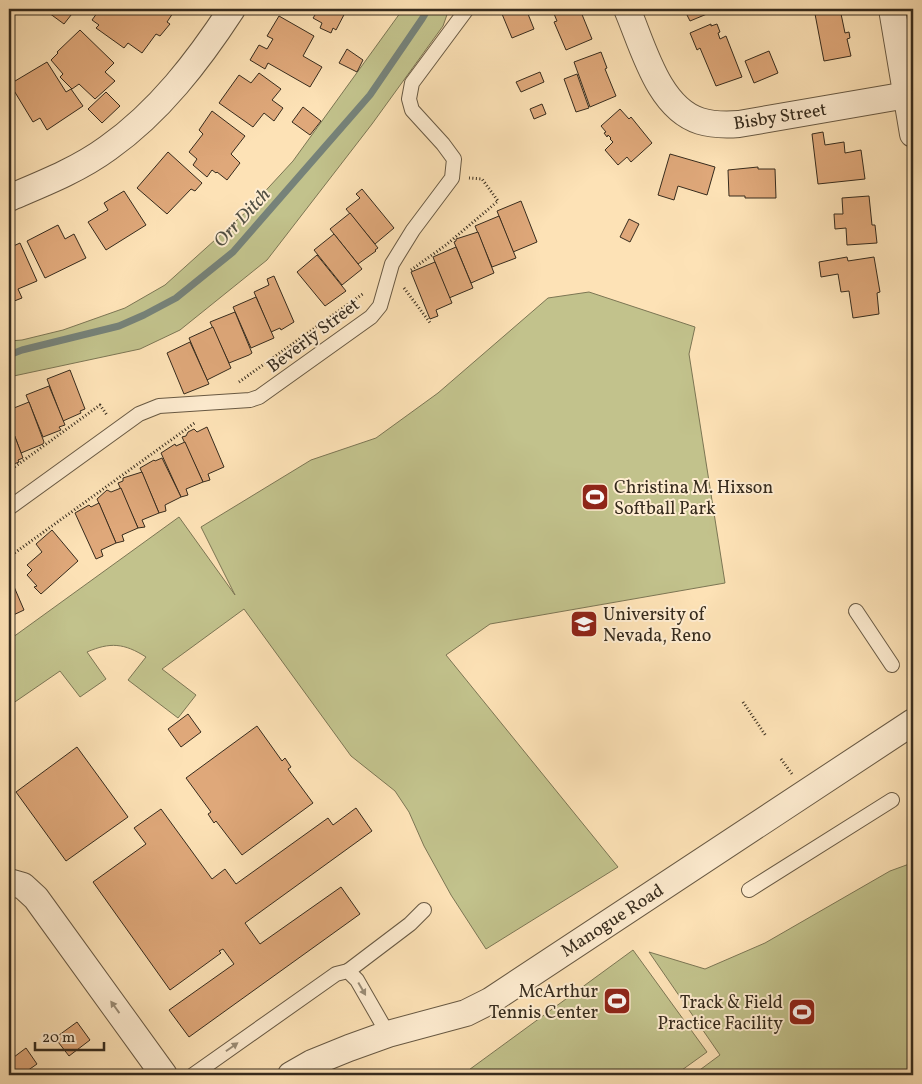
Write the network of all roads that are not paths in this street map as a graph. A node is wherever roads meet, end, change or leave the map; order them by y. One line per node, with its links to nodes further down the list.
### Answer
1 (232, 9): 7 (street)
2 (467, 9): 8 (lane, Beverly Street)
3 (627, 9): 5 (street, Bisby Street)
4 (892, 9): 5 (street)
5 (907, 95): 6 (street)
6 (913, 134)
7 (9, 198)
8 (9, 508)
9 (856, 611): 10 (lane)
10 (892, 665)
11 (913, 722): 17 (street, Manogue Road)
12 (892, 800): 14 (lane)
13 (9, 882): 18 (street, one-way to 13)
14 (749, 890)
15 (424, 910): 16 (lane)
16 (348, 971): 17 (lane, one-way to 17); 19 (lane, one-way to 16)
17 (388, 1034): 20 (street, Manogue Road)
18 (164, 1075)
19 (193, 1075)
20 (291, 1075)

